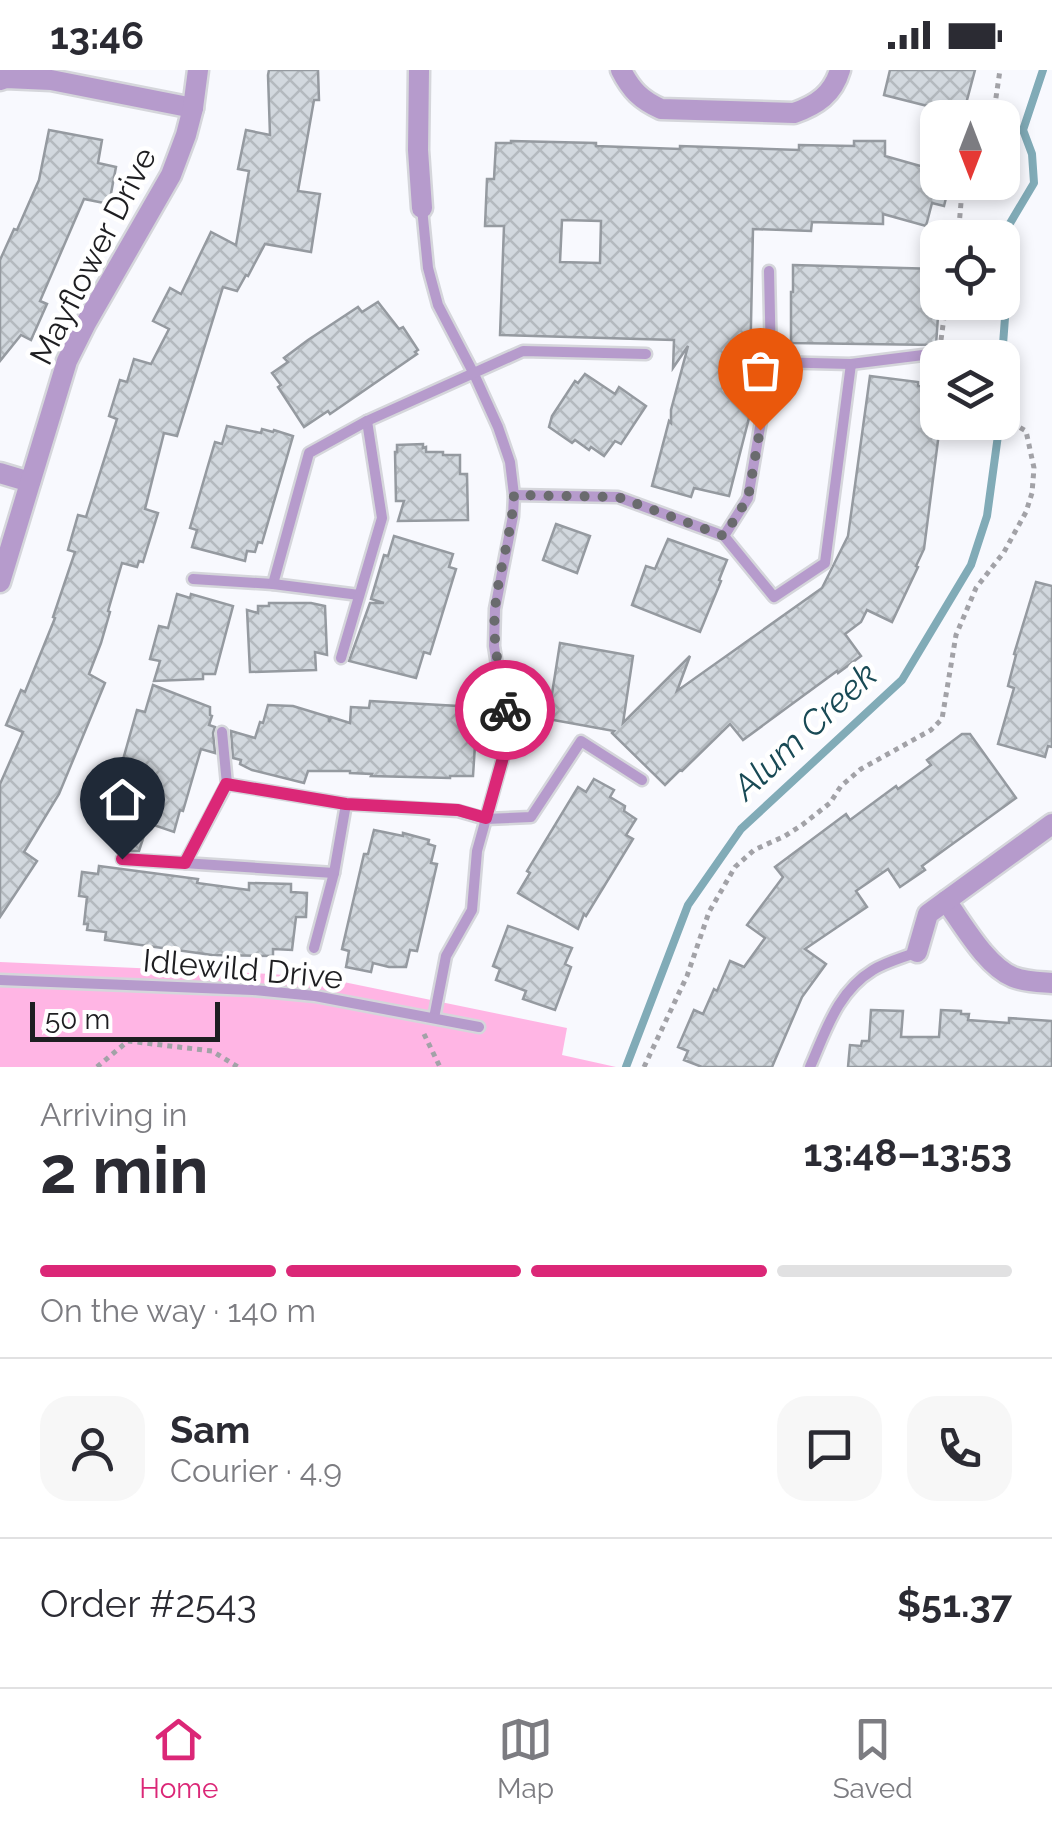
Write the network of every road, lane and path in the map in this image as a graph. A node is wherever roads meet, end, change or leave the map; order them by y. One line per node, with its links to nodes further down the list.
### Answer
1 (198, 70): 8 (street, Mayflower Drive)
2 (418, 70): 9 (street)
3 (621, 70): 4 (street)
4 (840, 70)
5 (1000, 70): 7 (path)
6 (0, 80): 8 (street)
7 (996, 100)
8 (193, 108): 19 (street, Mayflower Drive)
9 (422, 208): 15 (lane)
10 (768, 271): 13 (lane)
11 (646, 354): 15 (lane)
12 (920, 356): 14 (lane)
13 (772, 362): 14 (lane); 21 (lane)
14 (850, 364): 21 (lane)
15 (474, 374): 16 (lane); 20 (lane)
16 (368, 421): 24 (lane); 25 (lane)
17 (1020, 428): 47 (path)
18 (0, 472): 19 (street)
19 (30, 482): 23 (street, Mayflower Drive)
20 (514, 495): 21 (lane); 31 (lane)
21 (724, 536)
22 (193, 579): 24 (lane)
23 (0, 582)
24 (273, 584): 25 (lane)
25 (359, 595): 26 (lane)
26 (340, 658)
27 (222, 732): 29 (lane)
28 (642, 780): 31 (lane)
29 (226, 784): 30 (lane); 34 (lane)
30 (346, 804): 31 (lane); 35 (lane)
31 (486, 818): 42 (lane)
32 (1052, 824): 36 (street)
33 (122, 859): 34 (lane)
34 (185, 863): 35 (lane)
35 (334, 872): 37 (lane)
36 (946, 901): 38 (street); 40 (street)
37 (314, 948)
38 (916, 952): 48 (lane)
39 (0, 980): 41 (lane, Idlewild Drive)
40 (1052, 983)
41 (416, 1016): 42 (lane, Idlewild Drive); 46 (path)
42 (434, 1018): 43 (lane, Idlewild Drive)
43 (479, 1027)
44 (97, 1067): 45 (path)
45 (238, 1067)
46 (440, 1067)
47 (644, 1067)
48 (810, 1067)

